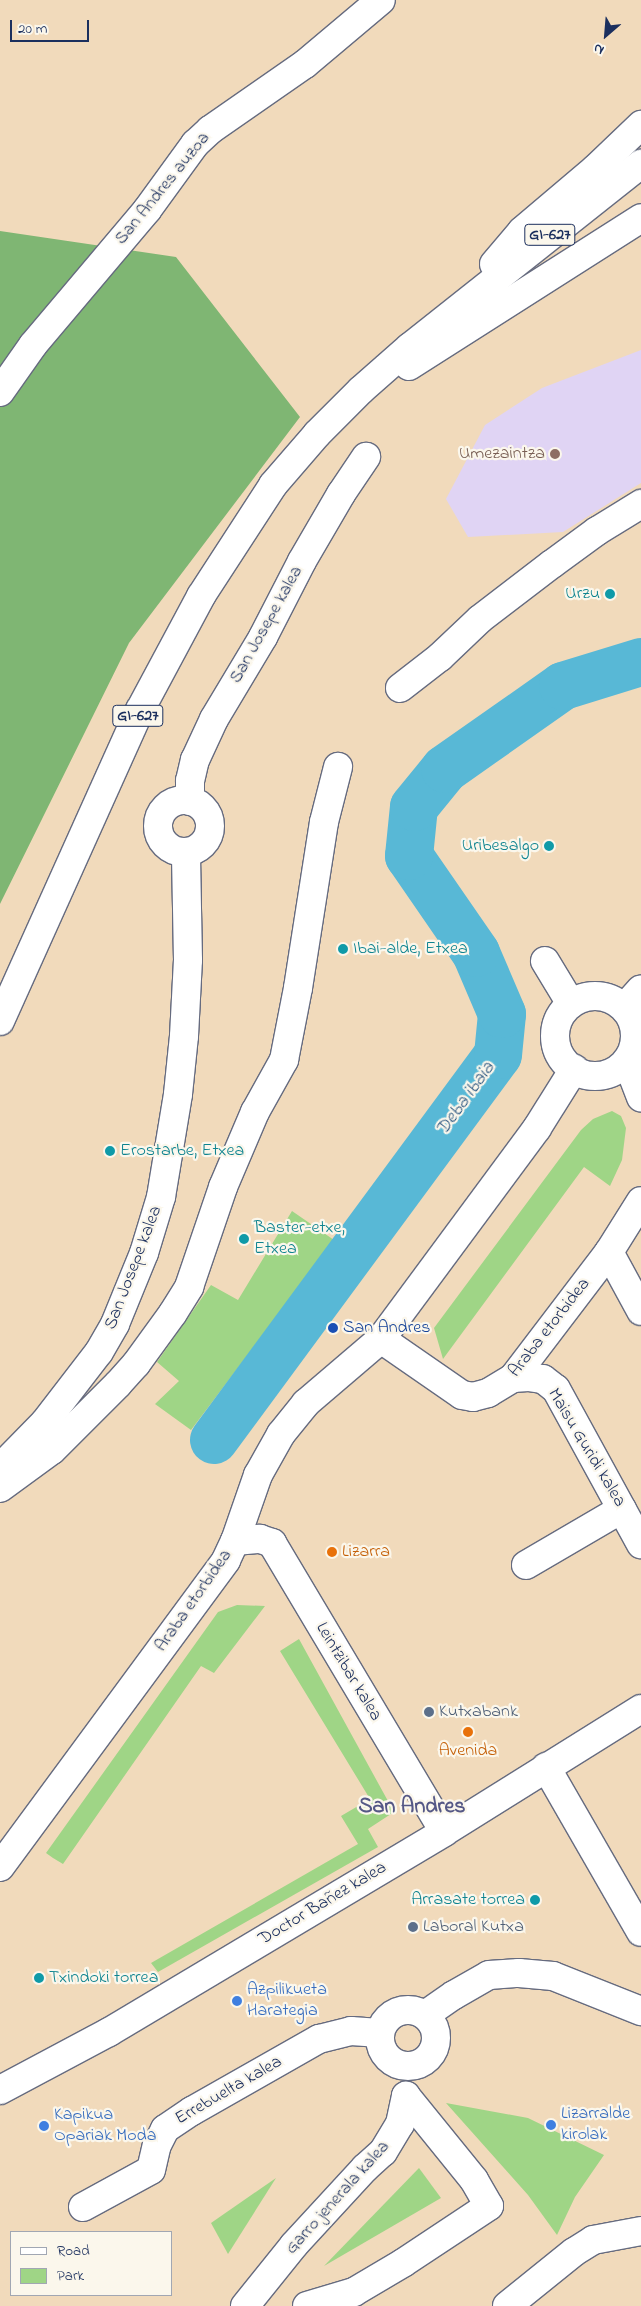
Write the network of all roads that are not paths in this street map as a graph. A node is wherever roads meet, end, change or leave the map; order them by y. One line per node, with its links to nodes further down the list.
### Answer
1 (381, 0): 6 (street, San Andres auzoa)
2 (641, 125): 5 (street)
3 (641, 164): 5 (street, GI-627)
4 (641, 218): 7 (street)
5 (459, 306): 7 (street, GI-627)
6 (0, 392)
7 (317, 434): 17 (street, GI-627)
8 (366, 457): 12 (street, San Josepe kalea)
9 (641, 504): 10 (street)
10 (400, 688)
11 (338, 767): 27 (street)
12 (190, 801): 13 (street); 13 (street)
13 (186, 852): 26 (street, San Josepe kalea)
14 (545, 961): 16 (street)
15 (632, 999): 16 (street); 18 (street)
16 (571, 1004): 19 (street)
17 (0, 1021)
18 (630, 1055): 19 (street); 20 (street)
19 (574, 1069): 24 (street, Araba etorbidea)
20 (641, 1097)
21 (641, 1200): 22 (street, Araba etorbidea)
22 (609, 1252): 23 (street); 25 (street, Araba etorbidea)
23 (641, 1311)
24 (381, 1339): 25 (street, Araba etorbidea); 29 (street, Araba etorbidea)
25 (514, 1378): 28 (street, Maisu Guridi kalea)
26 (0, 1468)
27 (0, 1488)
28 (622, 1509): 30 (street, Maisu Guridi kalea); 31 (street)
29 (235, 1541): 34 (street, Leintzibar kalea); 35 (street, Araba etorbidea)
30 (641, 1544)
31 (526, 1565)
32 (641, 1709): 33 (street, Doctor Bañez kalea)
33 (546, 1767): 34 (street, Doctor Bañez kalea); 36 (street)
34 (444, 1832): 41 (street, Doctor Bañez kalea)
35 (0, 1867)
36 (641, 1932)
37 (641, 2011): 38 (street)
38 (426, 2015): 39 (street); 40 (street)
39 (380, 2033): 40 (street); 43 (street, Errebuelta kalea)
40 (402, 2066): 42 (street)
41 (0, 2090)
42 (406, 2096): 45 (street, Garro jenerala kalea); 46 (street)
43 (83, 2207)
44 (641, 2231): 47 (street)
45 (245, 2306)
46 (307, 2306)
47 (507, 2306)

